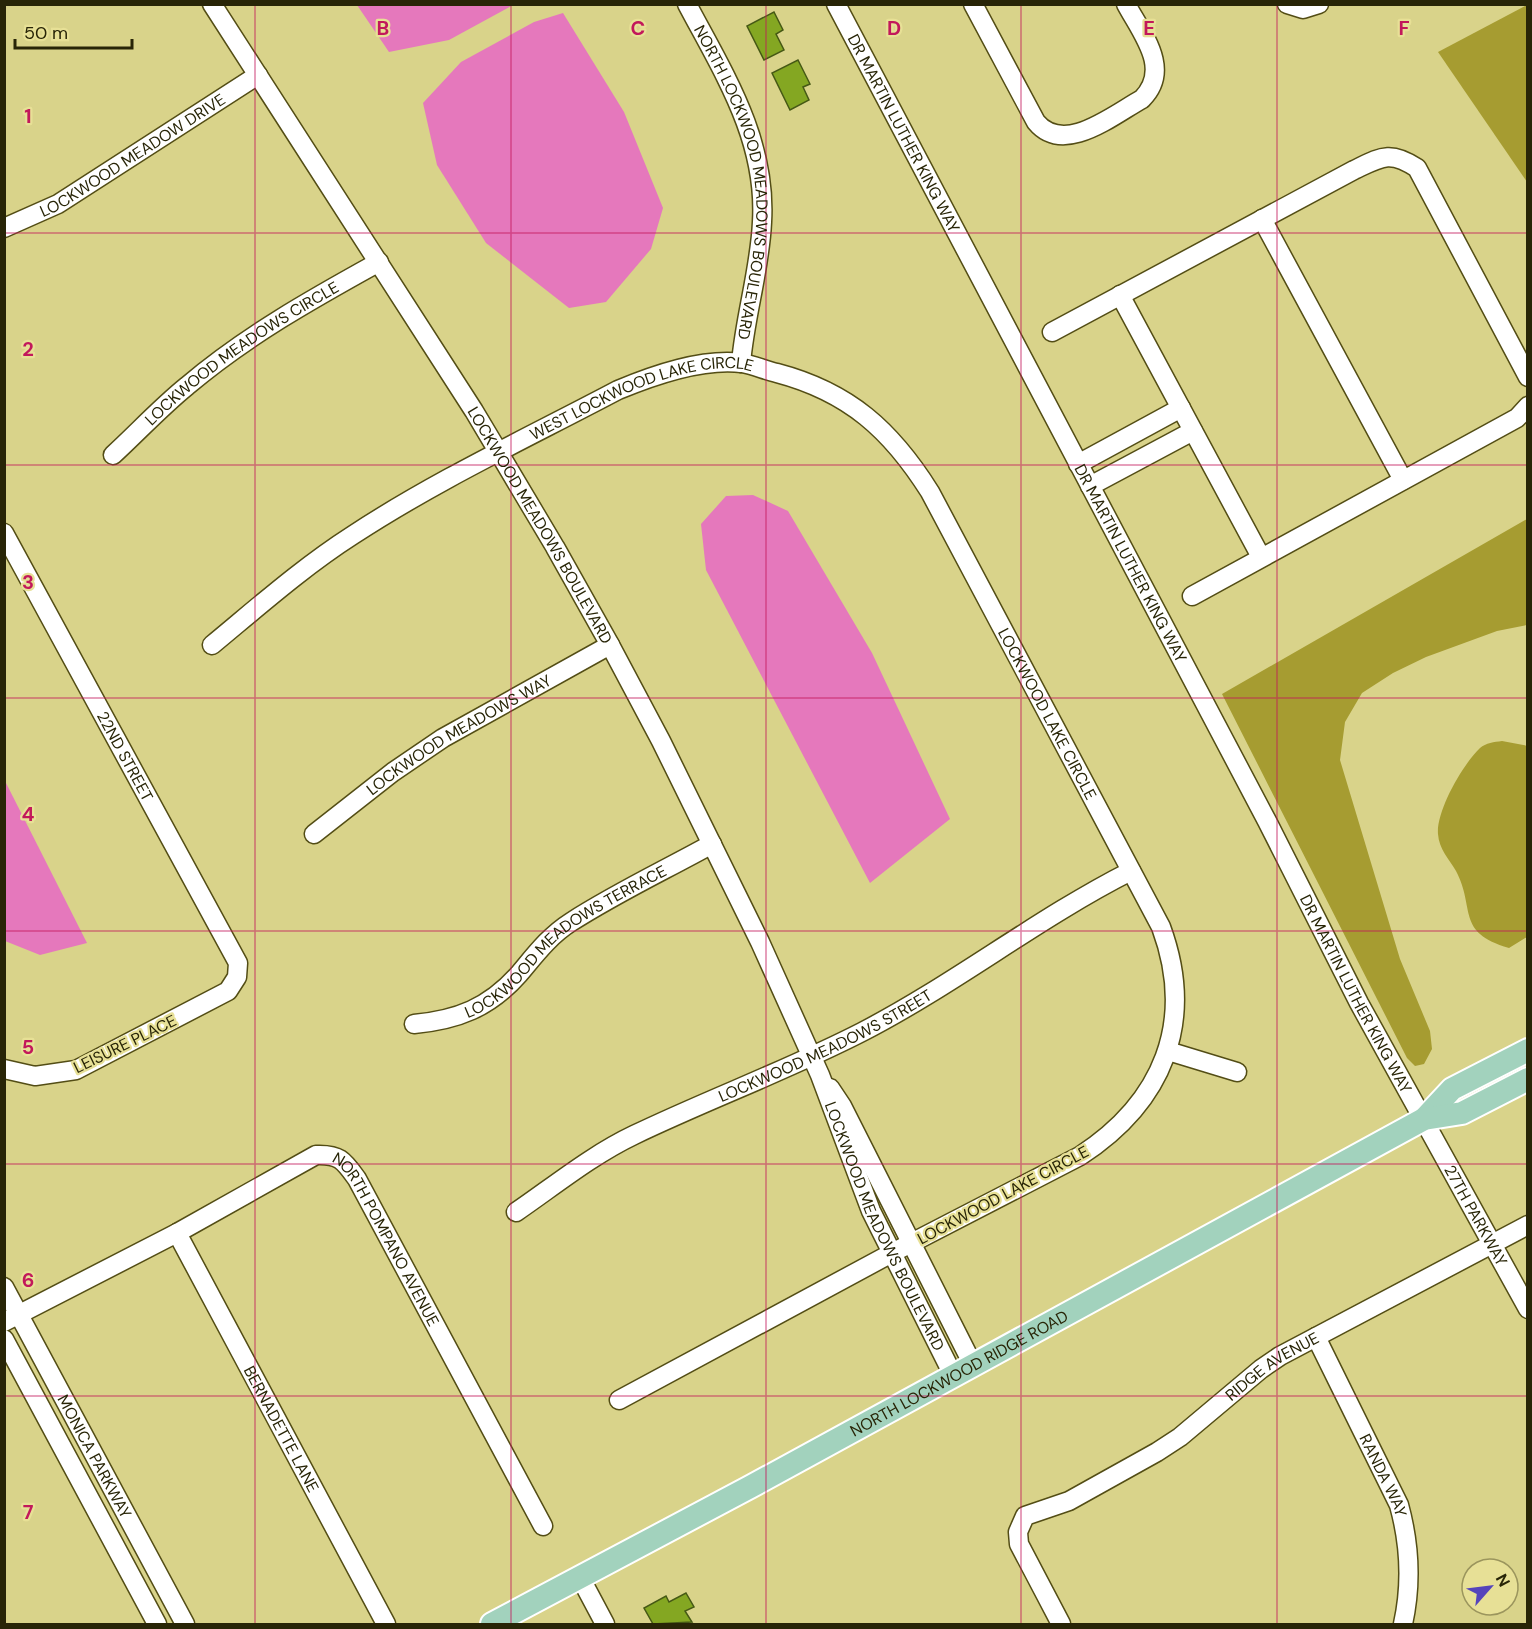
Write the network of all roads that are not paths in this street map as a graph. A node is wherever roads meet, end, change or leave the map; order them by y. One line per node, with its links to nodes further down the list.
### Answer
1 (212, 4): 8 (street, LOCKWOOD MEADOWS BOULEVARD)
2 (687, 4): 14 (street, NORTH LOCKWOOD MEADOWS BOULEVARD)
3 (836, 4): 21 (street, DR MARTIN LUTHER KING WAY)
4 (974, 4): 5 (street)
5 (1126, 4)
6 (1287, 4): 7 (street)
7 (1318, 4)
8 (258, 75): 10 (street, LOCKWOOD MEADOW DRIVE); 11 (street, LOCKWOOD MEADOWS BOULEVARD)
9 (1262, 219): 12 (street); 15 (street); 22 (street)
10 (4, 228)
11 (379, 262): 19 (street, LOCKWOOD MEADOWS BOULEVARD); 20 (street, LOCKWOOD MEADOWS CIRCLE)
12 (1120, 295): 13 (street); 17 (street)
13 (1052, 332)
14 (741, 363): 19 (street, WEST LOCKWOOD LAKE CIRCLE); 25 (street, WEST LOCKWOOD LAKE CIRCLE)
15 (1527, 377)
16 (1527, 406): 22 (street)
17 (1181, 408): 18 (street); 21 (street)
18 (1193, 431): 23 (street); 26 (street)
19 (499, 452): 28 (street, WEST LOCKWOOD LAKE CIRCLE); 29 (street, LOCKWOOD MEADOWS BOULEVARD)
20 (114, 455)
21 (1078, 464): 23 (street, DR MARTIN LUTHER KING WAY)
22 (1403, 480): 26 (street)
23 (1090, 486): 42 (street, DR MARTIN LUTHER KING WAY)
24 (4, 533): 33 (street, 22ND STREET)
25 (954, 537): 32 (street, LOCKWOOD LAKE CIRCLE)
26 (1261, 557): 27 (street)
27 (1192, 596)
28 (212, 645)
29 (610, 645): 30 (street, LOCKWOOD MEADOWS WAY); 31 (street, LOCKWOOD MEADOWS BOULEVARD)
30 (314, 834)
31 (712, 844): 34 (street, LOCKWOOD MEADOWS TERRACE); 37 (street, LOCKWOOD MEADOWS BOULEVARD)
32 (1131, 871): 36 (street, LOCKWOOD LAKE CIRCLE); 37 (street, LOCKWOOD MEADOWS STREET)
33 (236, 981): 38 (street, LEISURE PLACE)
34 (414, 1024)
35 (1527, 1050): 42 (main road, NORTH LOCKWOOD RIDGE ROAD)
36 (1168, 1051): 39 (street); 46 (street, LOCKWOOD LAKE CIRCLE)
37 (811, 1057): 40 (street, LOCKWOOD MEADOWS BOULEVARD); 43 (street, LOCKWOOD MEADOWS STREET)
38 (4, 1069)
39 (1238, 1072)
40 (820, 1075): 46 (street, LOCKWOOD MEADOWS BOULEVARD); 48 (street, LOCKWOOD MEADOWS BOULEVARD)
41 (1527, 1079): 42 (main road, NORTH LOCKWOOD RIDGE ROAD)
42 (1424, 1119): 47 (street, 27TH PARKWAY); 54 (main road, NORTH LOCKWOOD RIDGE ROAD)
43 (516, 1212)
44 (1527, 1225): 47 (street, RIDGE AVENUE)
45 (177, 1233): 51 (street, NORTH POMPANO AVENUE); 57 (street, NORTH POMPANO AVENUE); 61 (street, BERNADETTE LANE)
46 (910, 1243): 48 (street, LOCKWOOD LAKE CIRCLE); 54 (street, LOCKWOOD MEADOWS BOULEVARD)
47 (1493, 1243): 50 (street, 27TH PARKWAY); 52 (street, RIDGE AVENUE)
48 (890, 1254): 55 (street, LOCKWOOD MEADOWS BOULEVARD); 56 (street, LOCKWOOD LAKE CIRCLE)
49 (4, 1287): 51 (street, MONICA PARKWAY)
50 (1527, 1309)
51 (12, 1318): 60 (street, MONICA PARKWAY)
52 (1316, 1337): 64 (street, RIDGE AVENUE); 65 (street, RANDA WAY)
53 (4, 1339): 59 (street, MONICA PARKWAY)
54 (974, 1365): 55 (main road, NORTH LOCKWOOD RIDGE ROAD)
55 (953, 1376): 58 (main road, NORTH LOCKWOOD RIDGE ROAD)
56 (619, 1400)
57 (543, 1526)
58 (580, 1577): 62 (main road, NORTH LOCKWOOD RIDGE ROAD); 63 (street)
59 (157, 1624)
60 (185, 1624)
61 (386, 1624)
62 (492, 1624)
63 (605, 1624)
64 (1061, 1624)
65 (1403, 1624)

